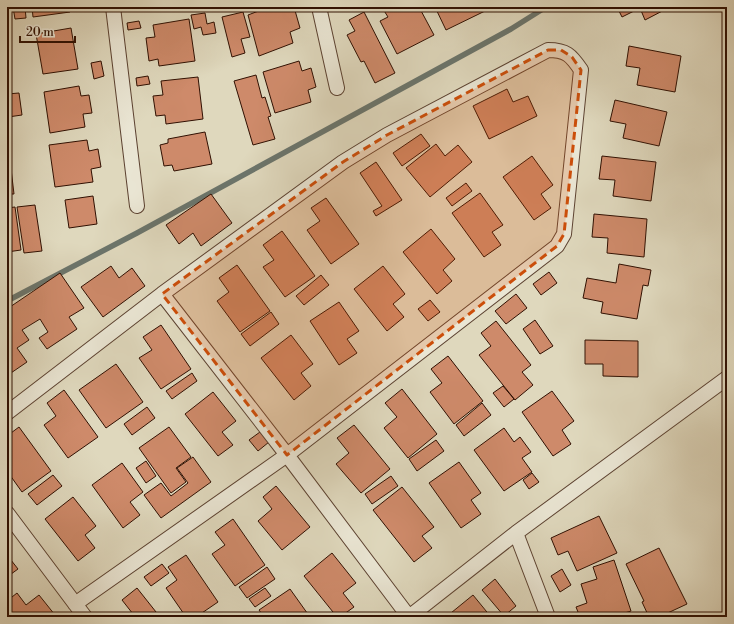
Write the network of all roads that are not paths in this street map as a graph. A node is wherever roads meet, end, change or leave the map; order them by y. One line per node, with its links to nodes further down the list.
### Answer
1 (113, 7): 4 (street)
2 (319, 7): 3 (street)
3 (337, 88)
4 (137, 206)
5 (162, 294): 7 (street); 8 (street); 8 (street)
6 (727, 378): 10 (street)
7 (7, 413)
8 (287, 455): 10 (street); 11 (street)
9 (7, 512): 11 (street)
10 (516, 533): 13 (street)
11 (75, 604): 12 (street)
12 (85, 617)
13 (548, 617)

